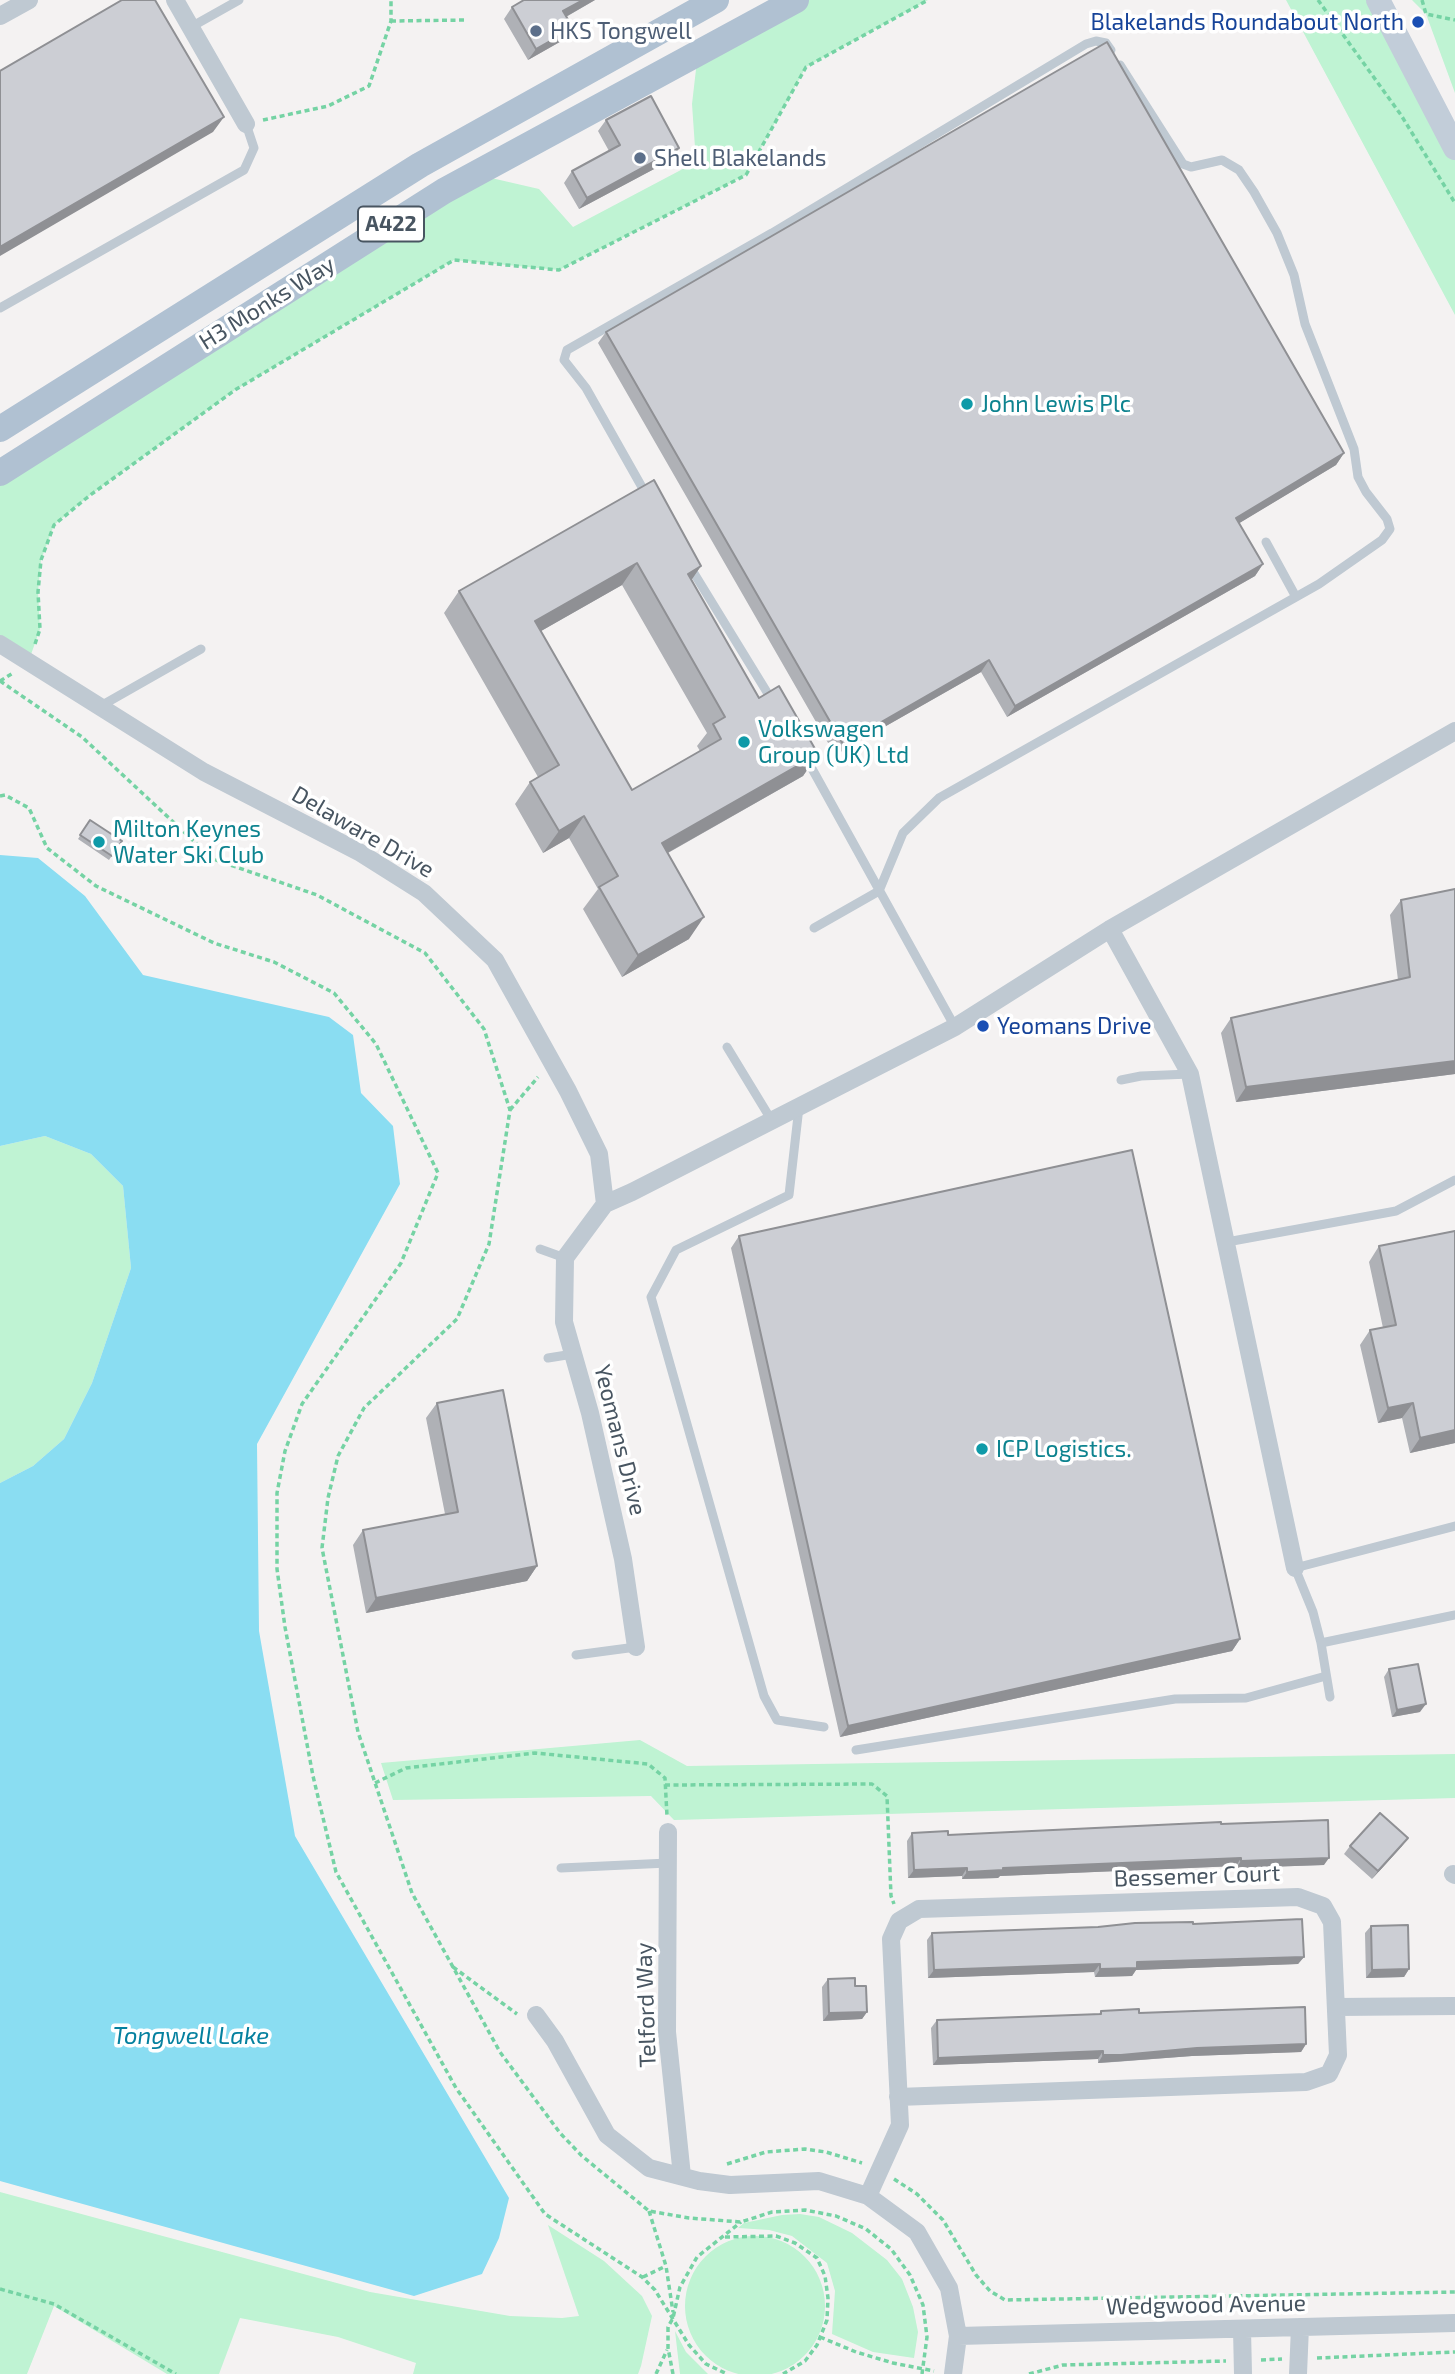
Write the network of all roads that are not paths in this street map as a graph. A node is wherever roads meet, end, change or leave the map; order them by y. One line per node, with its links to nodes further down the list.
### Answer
1 (29, 0): 7 (street)
2 (176, 0): 8 (street)
3 (239, 0): 8 (lane)
4 (716, 0): 12 (main road, H3 Monks Way / A422)
5 (796, 0): 13 (main road, H3 Monks Way / A422)
6 (1378, 0): 10 (street)
7 (0, 16)
8 (191, 27): 9 (street)
9 (246, 124): 11 (lane)
10 (1455, 148)
11 (0, 308)
12 (0, 429)
13 (0, 472)
14 (656, 511): 17 (lane)
15 (1266, 542): 17 (lane)
16 (685, 558): 21 (lane)
17 (1296, 597): 24 (lane)
18 (0, 644): 20 (street, Delaware Drive)
19 (201, 649): 20 (lane)
20 (99, 707): 34 (street, Delaware Drive)
21 (778, 710)
22 (1455, 731): 26 (street)
23 (800, 748): 24 (lane)
24 (880, 891): 25 (lane); 27 (lane)
25 (814, 928)
26 (1110, 929): 27 (street); 29 (street)
27 (955, 1027): 31 (street)
28 (727, 1047): 32 (lane)
29 (1190, 1074): 30 (lane); 35 (street)
30 (1121, 1080)
31 (799, 1107): 32 (street); 48 (lane)
32 (772, 1121): 34 (street)
33 (1455, 1180): 35 (lane)
34 (605, 1204): 37 (street)
35 (1227, 1242): 41 (street)
36 (540, 1249): 37 (lane)
37 (565, 1258): 38 (street, Yeomans Drive)
38 (573, 1354): 39 (lane); 44 (street, Yeomans Drive)
39 (548, 1358)
40 (1455, 1526): 41 (lane)
41 (1295, 1568): 43 (lane)
42 (1455, 1615): 43 (lane)
43 (1321, 1643): 46 (lane)
44 (636, 1647): 45 (lane)
45 (576, 1655)
46 (1326, 1676): 47 (lane); 49 (lane)
47 (1330, 1698)
48 (824, 1727)
49 (856, 1750)
50 (668, 1832): 51 (street, Telford Way)
51 (668, 1863): 52 (lane); 57 (street, Telford Way)
52 (561, 1868)
53 (1455, 2006): 54 (street)
54 (1337, 2007): 56 (street, Bessemer Court); 56 (street, Bessemer Court)
55 (537, 2017): 57 (street)
56 (898, 2097): 58 (street)
57 (682, 2176): 58 (street)
58 (868, 2196): 62 (street)
59 (1455, 2323): 60 (street, Wedgwood Avenue)
60 (1300, 2327): 61 (street, Wedgwood Avenue); 65 (street)
61 (1242, 2329): 62 (street, Wedgwood Avenue); 64 (street)
62 (958, 2336): 63 (street)
63 (953, 2374)
64 (1243, 2374)
65 (1298, 2374)

